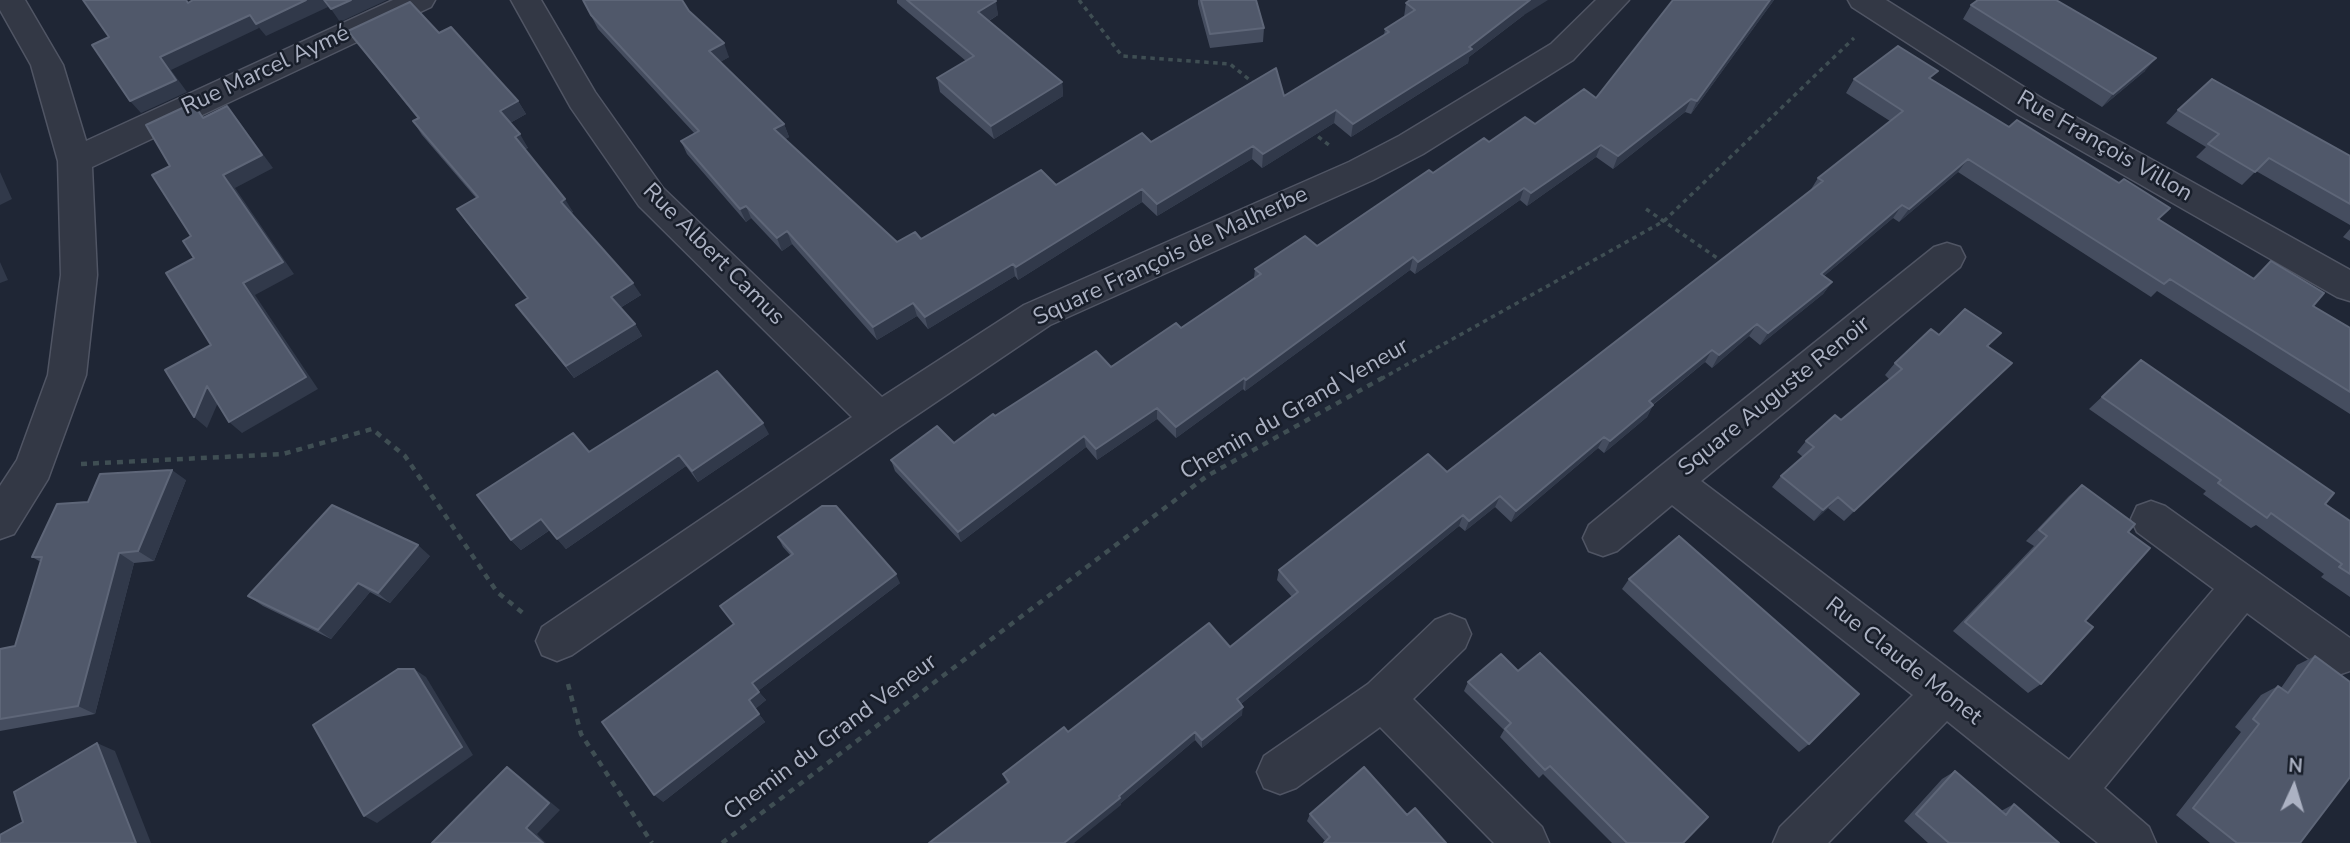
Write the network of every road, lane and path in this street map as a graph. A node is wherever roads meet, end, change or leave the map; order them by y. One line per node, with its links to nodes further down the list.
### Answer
1 (10, 0): 9 (street)
2 (419, 0): 9 (street, Rue Marcel Aymé)
3 (526, 0): 16 (street, Rue Albert Camus)
4 (1079, 0): 7 (path)
5 (1614, 0): 10 (street, Square François de Malherbe)
6 (1873, 5): 12 (path, Chemin du Grand Veneur); 15 (street, Rue François Villon)
7 (1260, 89)
8 (1310, 130): 10 (path)
9 (75, 161): 17 (street)
10 (1360, 171): 16 (street, Square François de Malherbe)
11 (1646, 209): 12 (path)
12 (1664, 221): 14 (path); 31 (path, Chemin du Grand Veneur)
13 (1947, 257): 18 (street, Square Auguste Renoir)
14 (1730, 267)
15 (2350, 287)
16 (878, 419): 24 (street, Square François de Malherbe)
17 (34, 467): 20 (street); 24 (path)
18 (1671, 481): 21 (street, Square Auguste Renoir); 26 (street, Rue Claude Monet)
19 (2151, 519): 22 (street)
20 (0, 521)
21 (1603, 538)
22 (2243, 586): 25 (street); 29 (street)
23 (1450, 634): 27 (street)
24 (557, 640): 30 (path)
25 (2338, 655)
26 (1944, 694): 29 (street, Rue Claude Monet); 33 (street)
27 (1383, 699): 28 (street); 32 (street)
28 (1280, 772)
29 (2072, 791): 34 (street, Rue Claude Monet)
30 (652, 843)
31 (722, 843)
32 (1526, 843)
33 (1796, 843)
34 (2133, 843)

